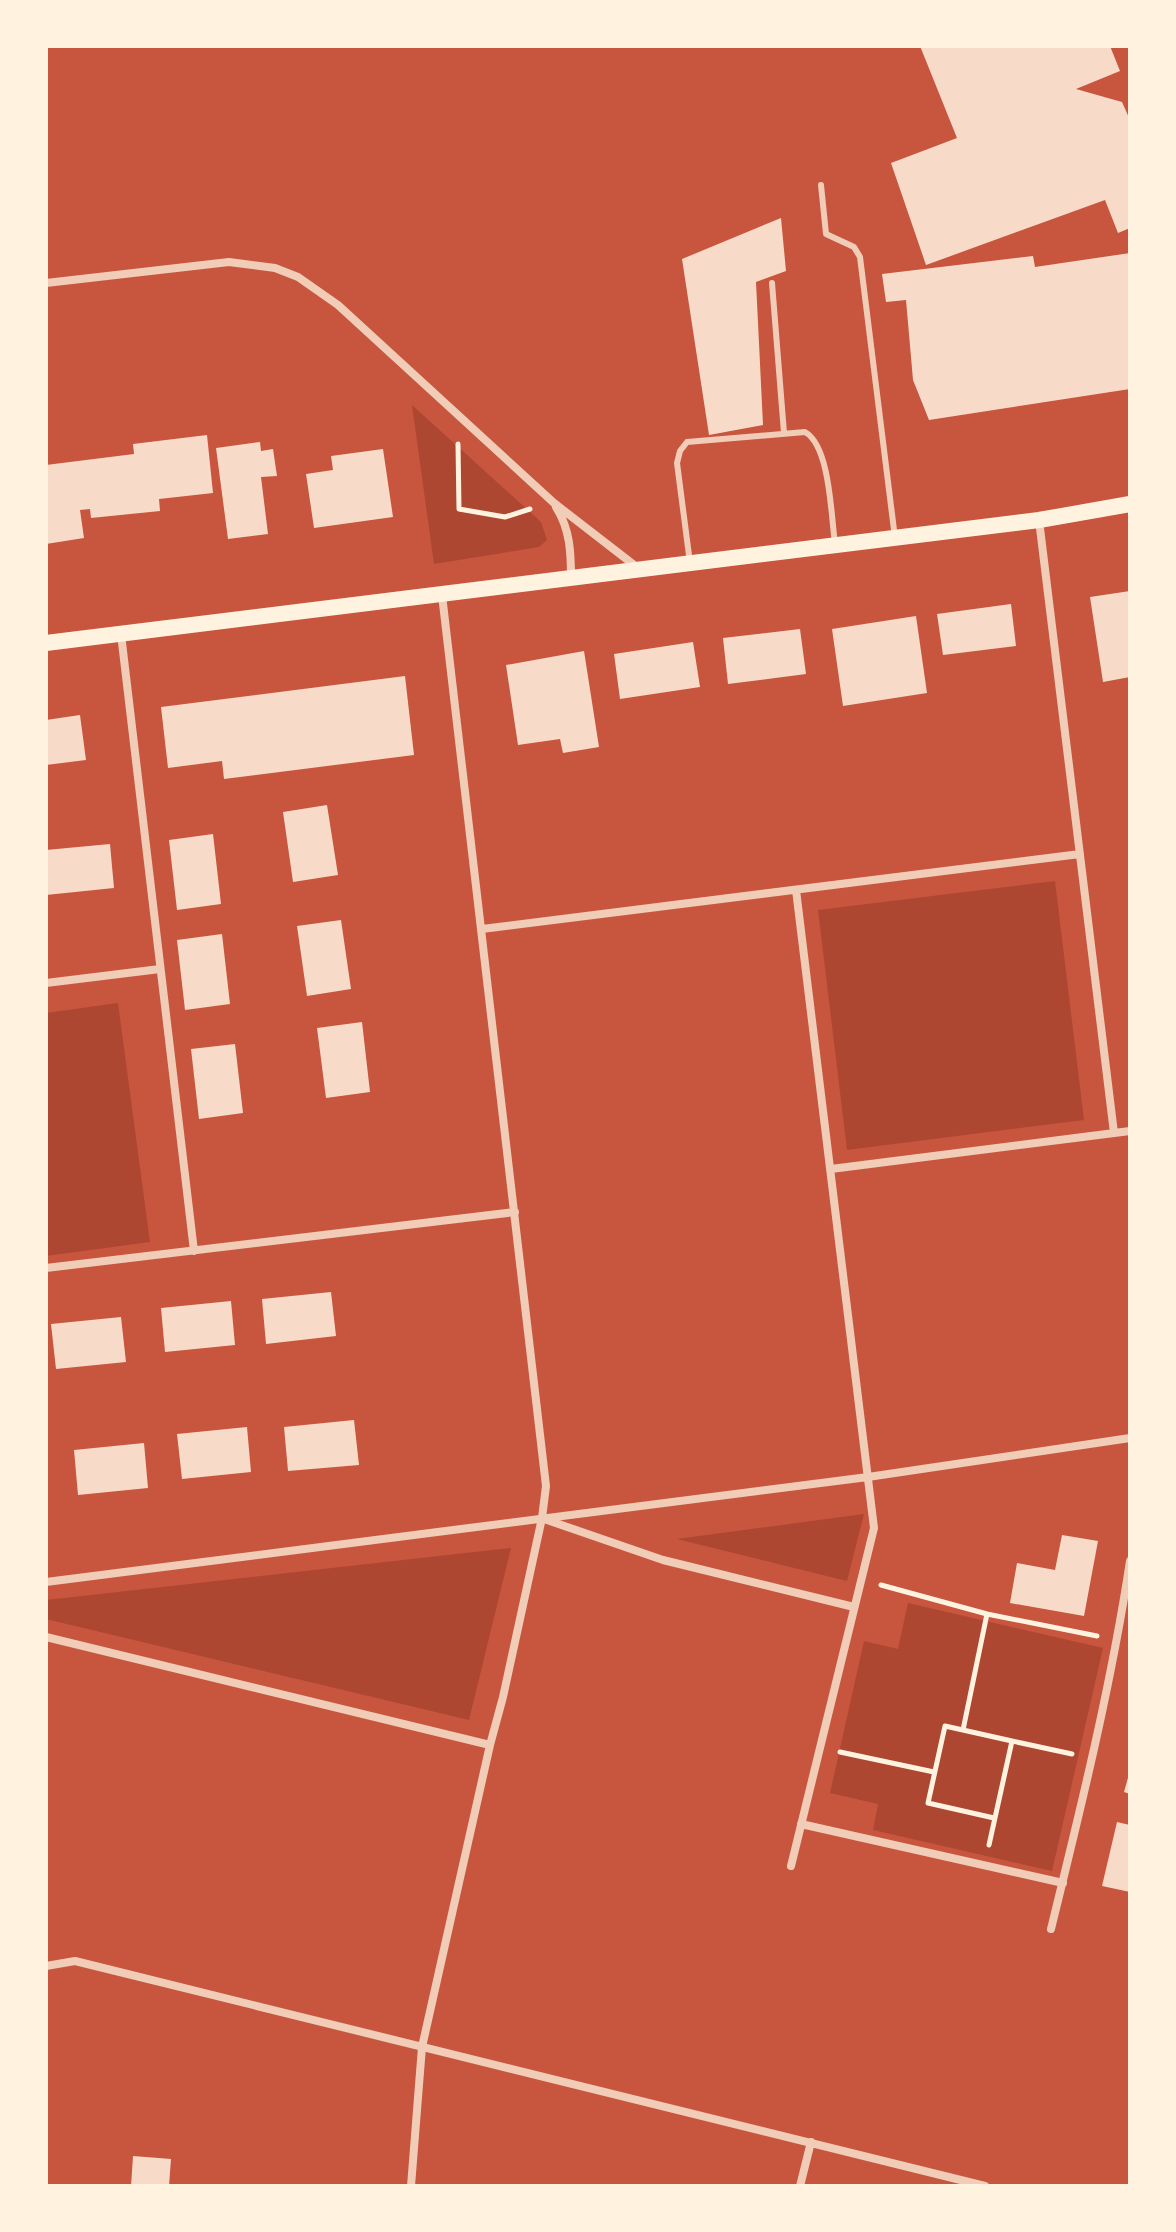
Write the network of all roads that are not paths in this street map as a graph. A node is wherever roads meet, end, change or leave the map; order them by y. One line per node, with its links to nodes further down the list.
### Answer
1 (821, 185): 8 (lane)
2 (46, 283): 5 (street)
3 (772, 283): 4 (lane)
4 (784, 433): 9 (lane); 10 (lane)
5 (554, 503): 11 (street); 12 (street)
6 (1130, 504): 7 (main road)
7 (1039, 520): 8 (main road); 16 (street)
8 (895, 538): 9 (main road)
9 (835, 544): 10 (main road)
10 (690, 563): 11 (main road)
11 (640, 569): 12 (main road)
12 (571, 578): 13 (main road)
13 (442, 594): 14 (main road); 18 (street)
14 (121, 634): 15 (main road); 19 (street)
15 (46, 643)
16 (1080, 854): 17 (street); 22 (street)
17 (796, 890): 18 (street); 23 (street)
18 (482, 929): 24 (street)
19 (160, 969): 20 (street); 25 (street)
20 (46, 983)
21 (1130, 1131): 22 (street)
22 (1114, 1133): 23 (street)
23 (831, 1169): 28 (street)
24 (515, 1212): 25 (street); 29 (street)
25 (194, 1251): 26 (street)
26 (46, 1268)
27 (1130, 1438): 28 (street)
28 (868, 1477): 29 (street); 32 (street)
29 (542, 1518): 31 (street); 32 (street); 34 (street)
30 (1130, 1561): 37 (street)
31 (46, 1582)
32 (854, 1607): 35 (street)
33 (46, 1637): 34 (street)
34 (490, 1745): 40 (street)
35 (801, 1824): 36 (street); 37 (street)
36 (791, 1866)
37 (1063, 1883): 38 (street)
38 (1051, 1929)
39 (46, 1966): 40 (street)
40 (422, 2047): 41 (street); 42 (street)
41 (811, 2142): 43 (street); 44 (street)
42 (411, 2186)
43 (800, 2186)
44 (985, 2186)

